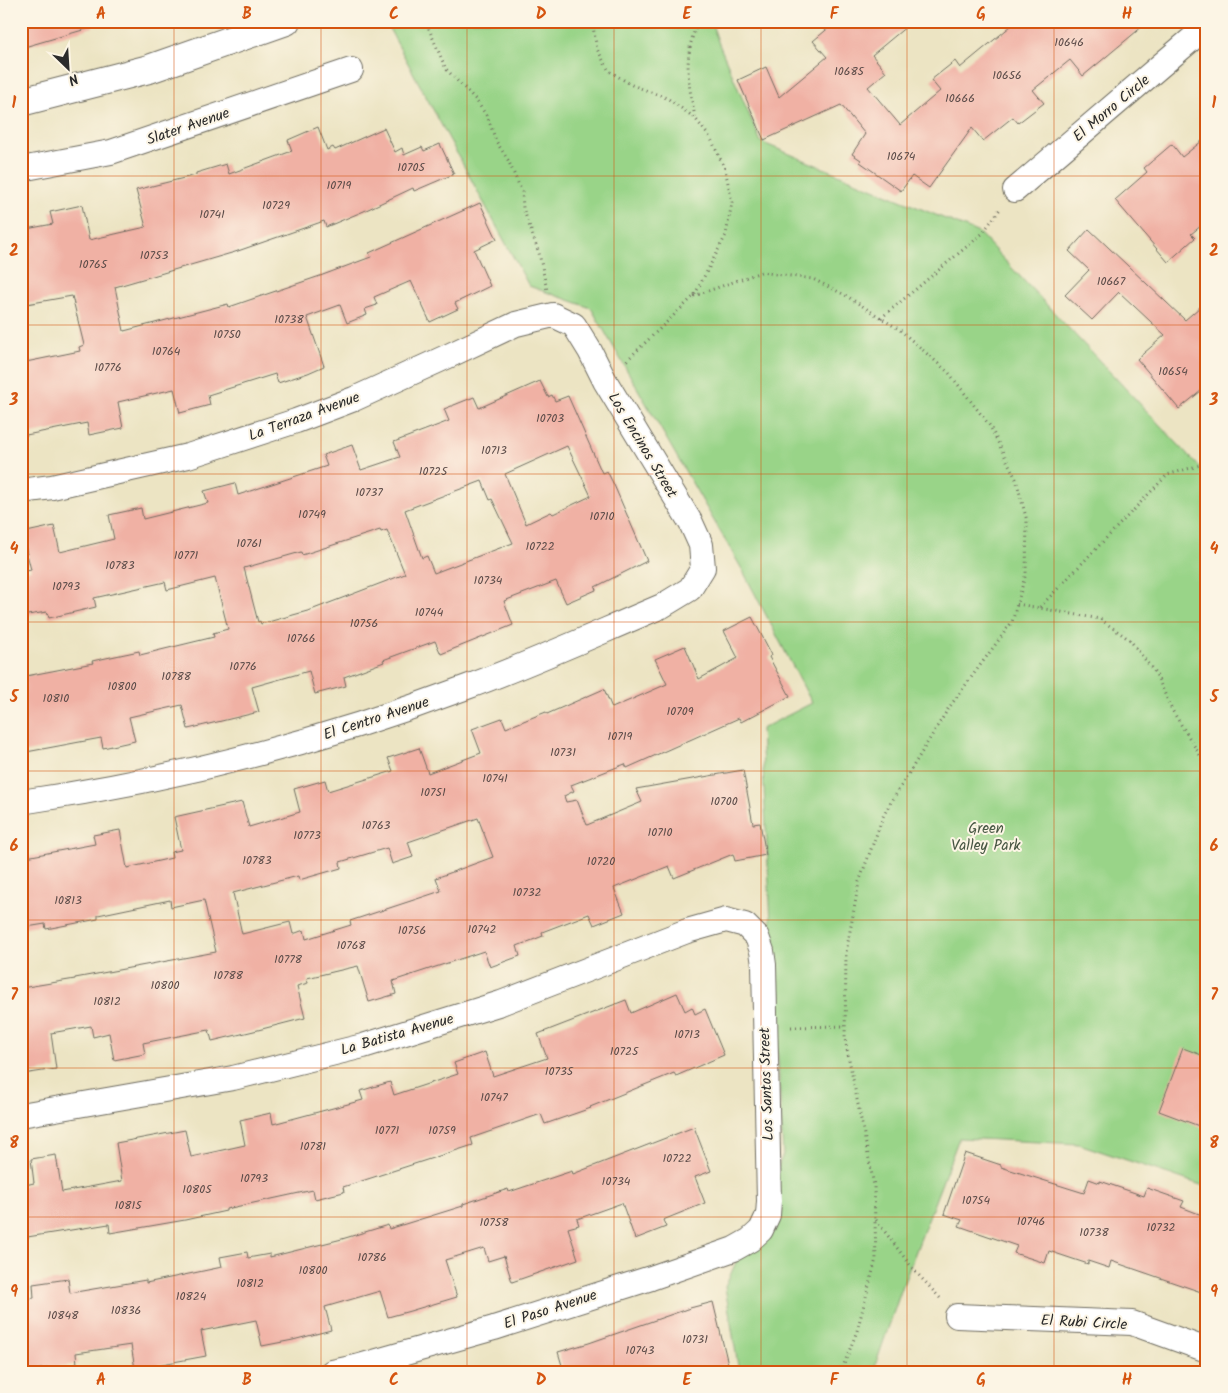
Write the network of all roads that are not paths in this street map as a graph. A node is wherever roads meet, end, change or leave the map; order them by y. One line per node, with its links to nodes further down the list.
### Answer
1 (286, 21): 4 (main road)
2 (1207, 26): 6 (street, El Morro Circle)
3 (351, 70): 5 (street, Slater Avenue)
4 (21, 102)
5 (21, 169)
6 (1014, 190)
7 (552, 315): 8 (street, La Terraza Avenue); 9 (street, Los Encinos Street)
8 (21, 491)
9 (703, 568): 10 (street, El Centro Avenue)
10 (21, 802)
11 (757, 938): 12 (street, La Batista Avenue); 13 (street, Los Santos Street)
12 (21, 1115)
13 (761, 1230): 16 (street, El Paso Avenue)
14 (957, 1316): 15 (street, El Rubi Circle)
15 (1207, 1350)
16 (332, 1372)

